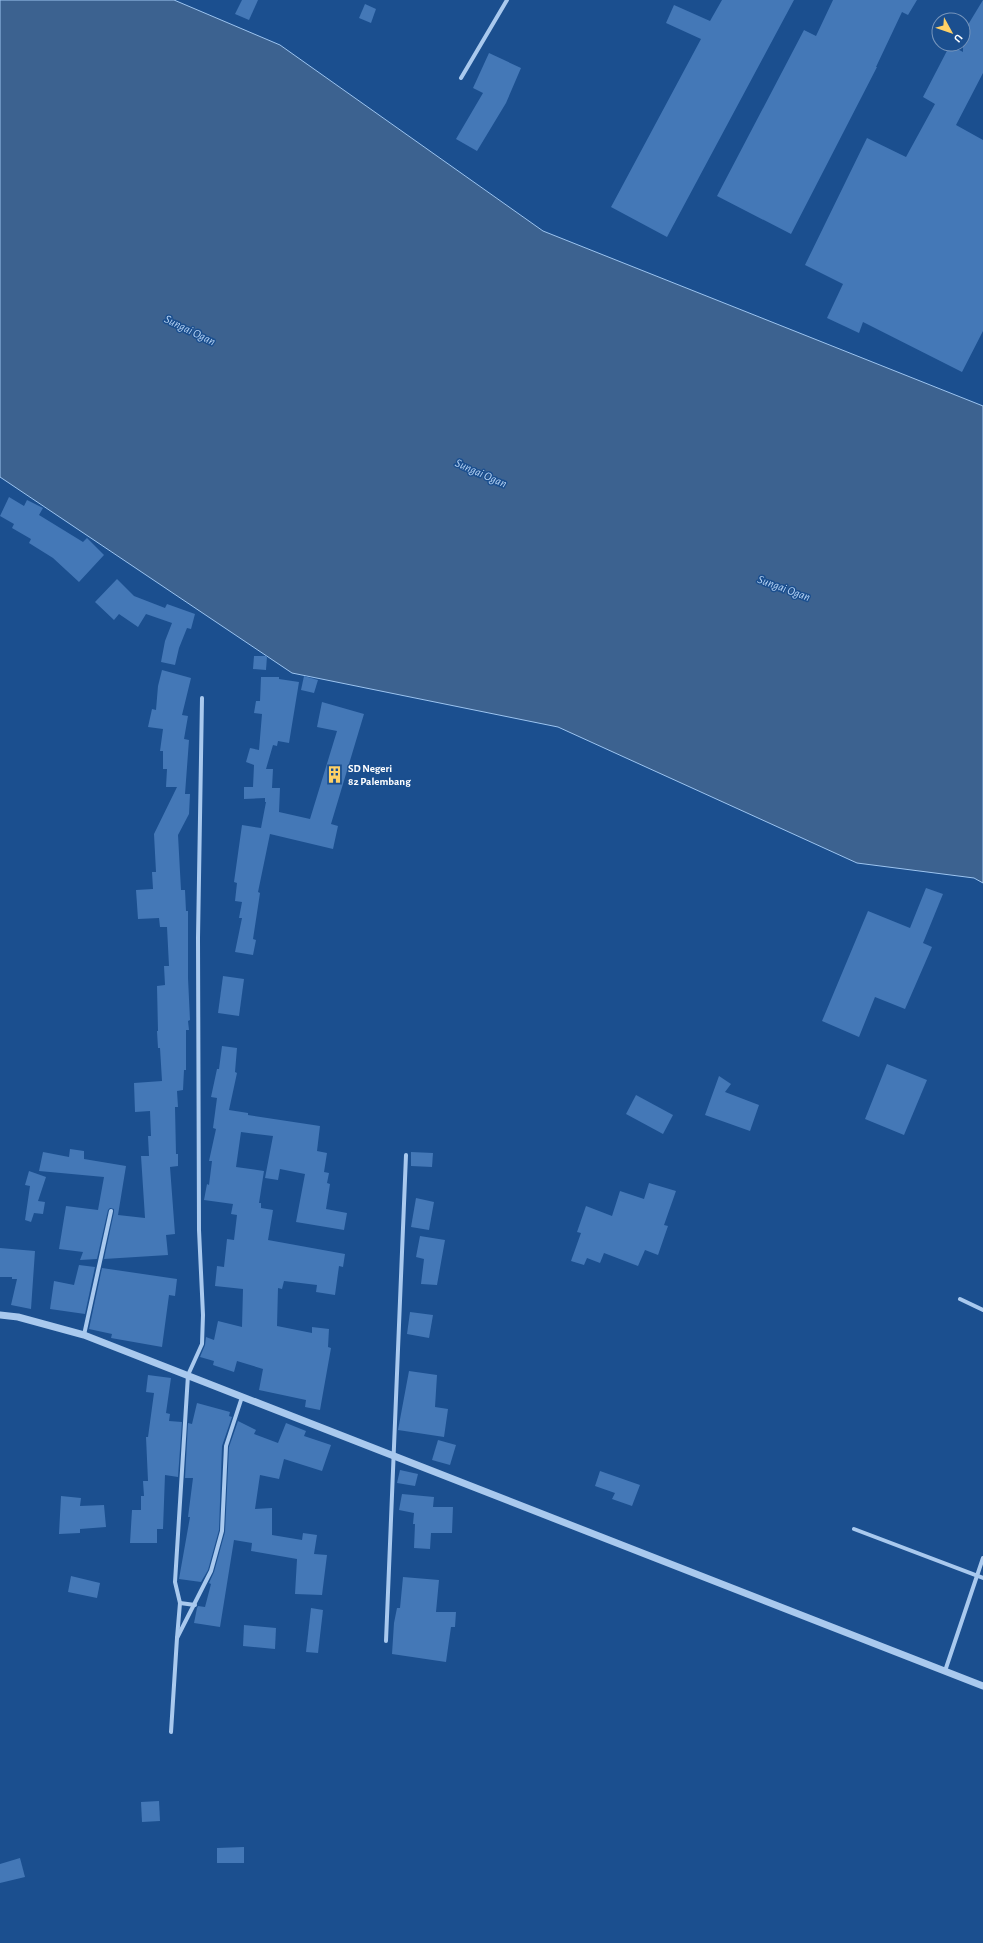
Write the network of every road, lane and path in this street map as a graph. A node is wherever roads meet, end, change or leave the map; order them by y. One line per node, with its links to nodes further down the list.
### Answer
1 (507, 0): 2 (street)
2 (461, 78)
3 (202, 698): 10 (street)
4 (406, 1155): 12 (street)
5 (111, 1211): 9 (street)
6 (960, 1299): 7 (street)
7 (983, 1310)
8 (0, 1315): 9 (street)
9 (84, 1335): 10 (street)
10 (188, 1376): 11 (street); 17 (street)
11 (242, 1397): 12 (street); 18 (street)
12 (395, 1457): 20 (street); 21 (street)
13 (854, 1530): 15 (street)
14 (983, 1558): 15 (street)
15 (977, 1576): 16 (street); 21 (street)
16 (983, 1578)
17 (180, 1603): 18 (street); 19 (street)
18 (195, 1605): 19 (street)
19 (177, 1638): 23 (street)
20 (386, 1642)
21 (945, 1671): 22 (street)
22 (983, 1686)
23 (171, 1732)

